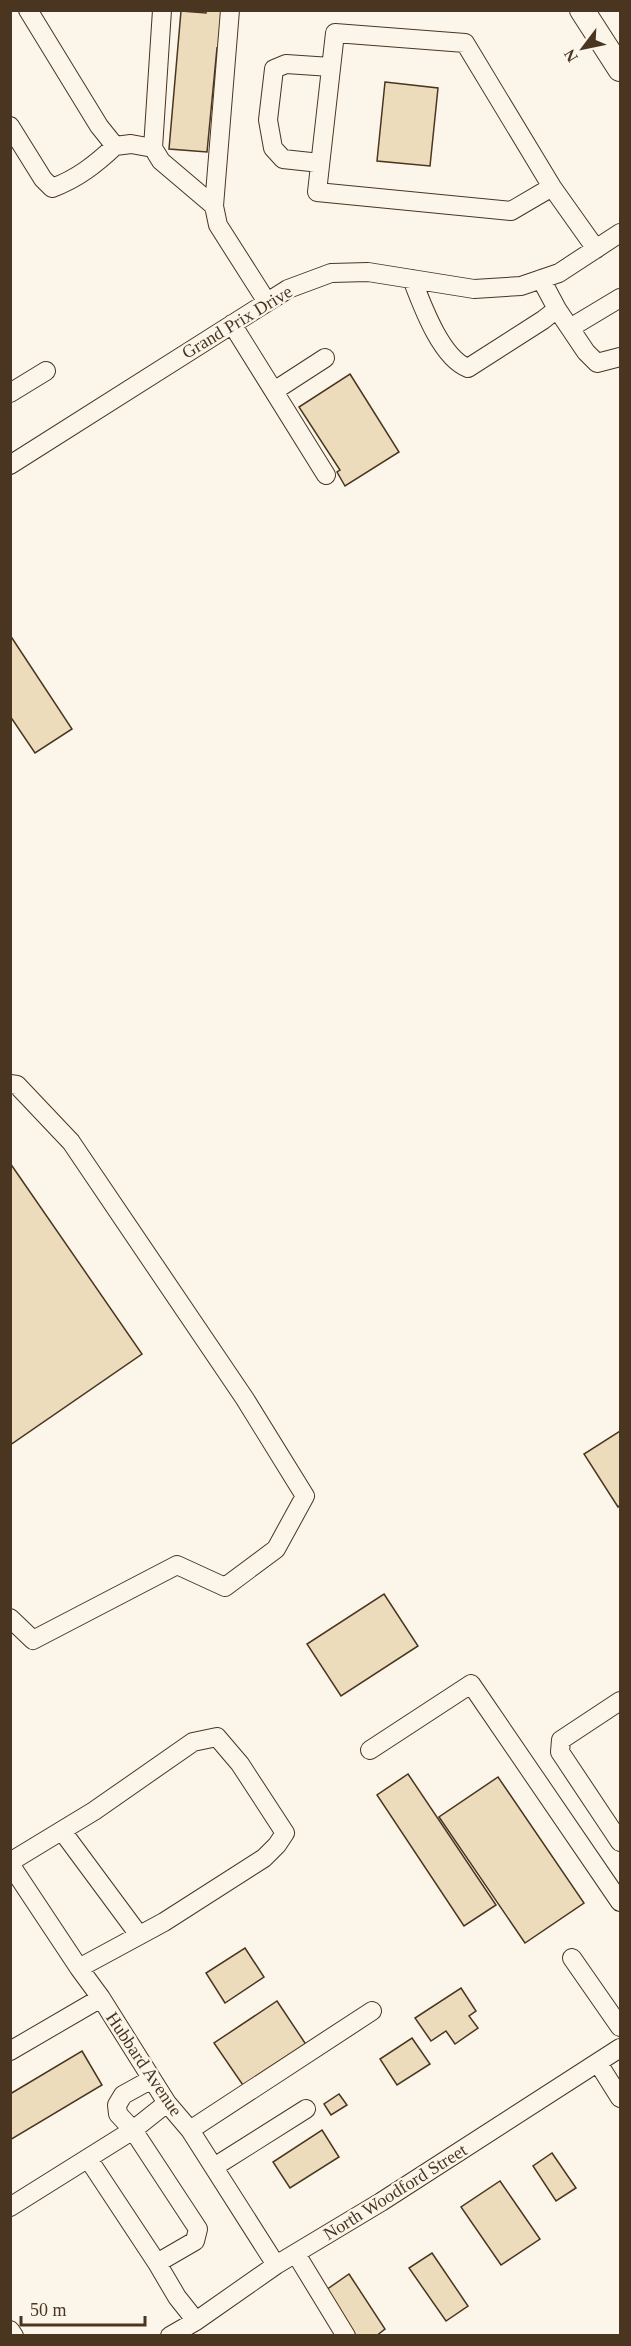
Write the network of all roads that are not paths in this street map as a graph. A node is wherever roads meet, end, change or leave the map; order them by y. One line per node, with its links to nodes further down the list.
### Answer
1 (28, 10): 8 (street)
2 (162, 10): 9 (street)
3 (230, 10): 12 (street)
4 (582, 10): 6 (main road)
5 (331, 67): 10 (street); 10 (street); 11 (street)
6 (621, 69)
7 (10, 126): 8 (street)
8 (115, 146): 9 (street)
9 (153, 148): 12 (street)
10 (320, 163): 11 (street)
11 (552, 187): 14 (street)
12 (214, 206): 18 (street)
13 (621, 233): 14 (street, Grand Prix Drive)
14 (596, 249): 16 (street, Grand Prix Drive)
15 (412, 279): 16 (street, Grand Prix Drive); 18 (street, Grand Prix Drive); 19 (street)
16 (541, 279): 19 (street)
17 (621, 298): 21 (street)
18 (267, 302): 20 (street, Grand Prix Drive)
19 (557, 309): 21 (street)
20 (232, 324): 25 (street); 27 (street, Grand Prix Drive)
21 (570, 328): 22 (street)
22 (621, 357)
23 (325, 358): 25 (street)
24 (46, 371): 26 (street)
25 (274, 391): 28 (street)
26 (10, 393)
27 (10, 465)
28 (326, 475)
29 (10, 1084): 30 (street)
30 (10, 1618)
31 (621, 1701): 34 (street)
32 (370, 1750): 36 (street)
33 (62, 1831): 35 (street); 37 (street); 37 (street)
34 (621, 1842)
35 (10, 1863): 39 (street, Hubbard Avenue)
36 (621, 1902)
37 (139, 1935): 39 (street)
38 (572, 1958): 42 (street)
39 (79, 1968): 40 (street, Hubbard Avenue)
40 (101, 1998): 44 (street); 46 (street, Hubbard Avenue)
41 (372, 2011): 51 (street)
42 (621, 2027)
43 (621, 2048): 45 (street, North Woodford Street)
44 (10, 2051)
45 (597, 2063): 47 (street); 55 (street, North Woodford Street)
46 (152, 2079): 48 (street, Hubbard Avenue); 50 (street)
47 (621, 2098)
48 (167, 2103): 50 (street); 51 (street, Hubbard Avenue)
49 (306, 2109): 53 (street)
50 (133, 2130): 52 (street); 56 (street)
51 (190, 2130): 53 (street, Hubbard Avenue)
52 (89, 2160): 54 (street); 56 (street)
53 (214, 2167): 57 (street, Hubbard Avenue)
54 (10, 2207)
55 (296, 2254): 57 (street, North Woodford Street); 62 (street)
56 (157, 2263): 58 (street)
57 (276, 2265): 58 (street, North Woodford Street)
58 (196, 2321): 61 (street, North Woodford Street)
59 (10, 2330): 60 (street)
60 (14, 2336)
61 (170, 2336)
62 (346, 2336)

